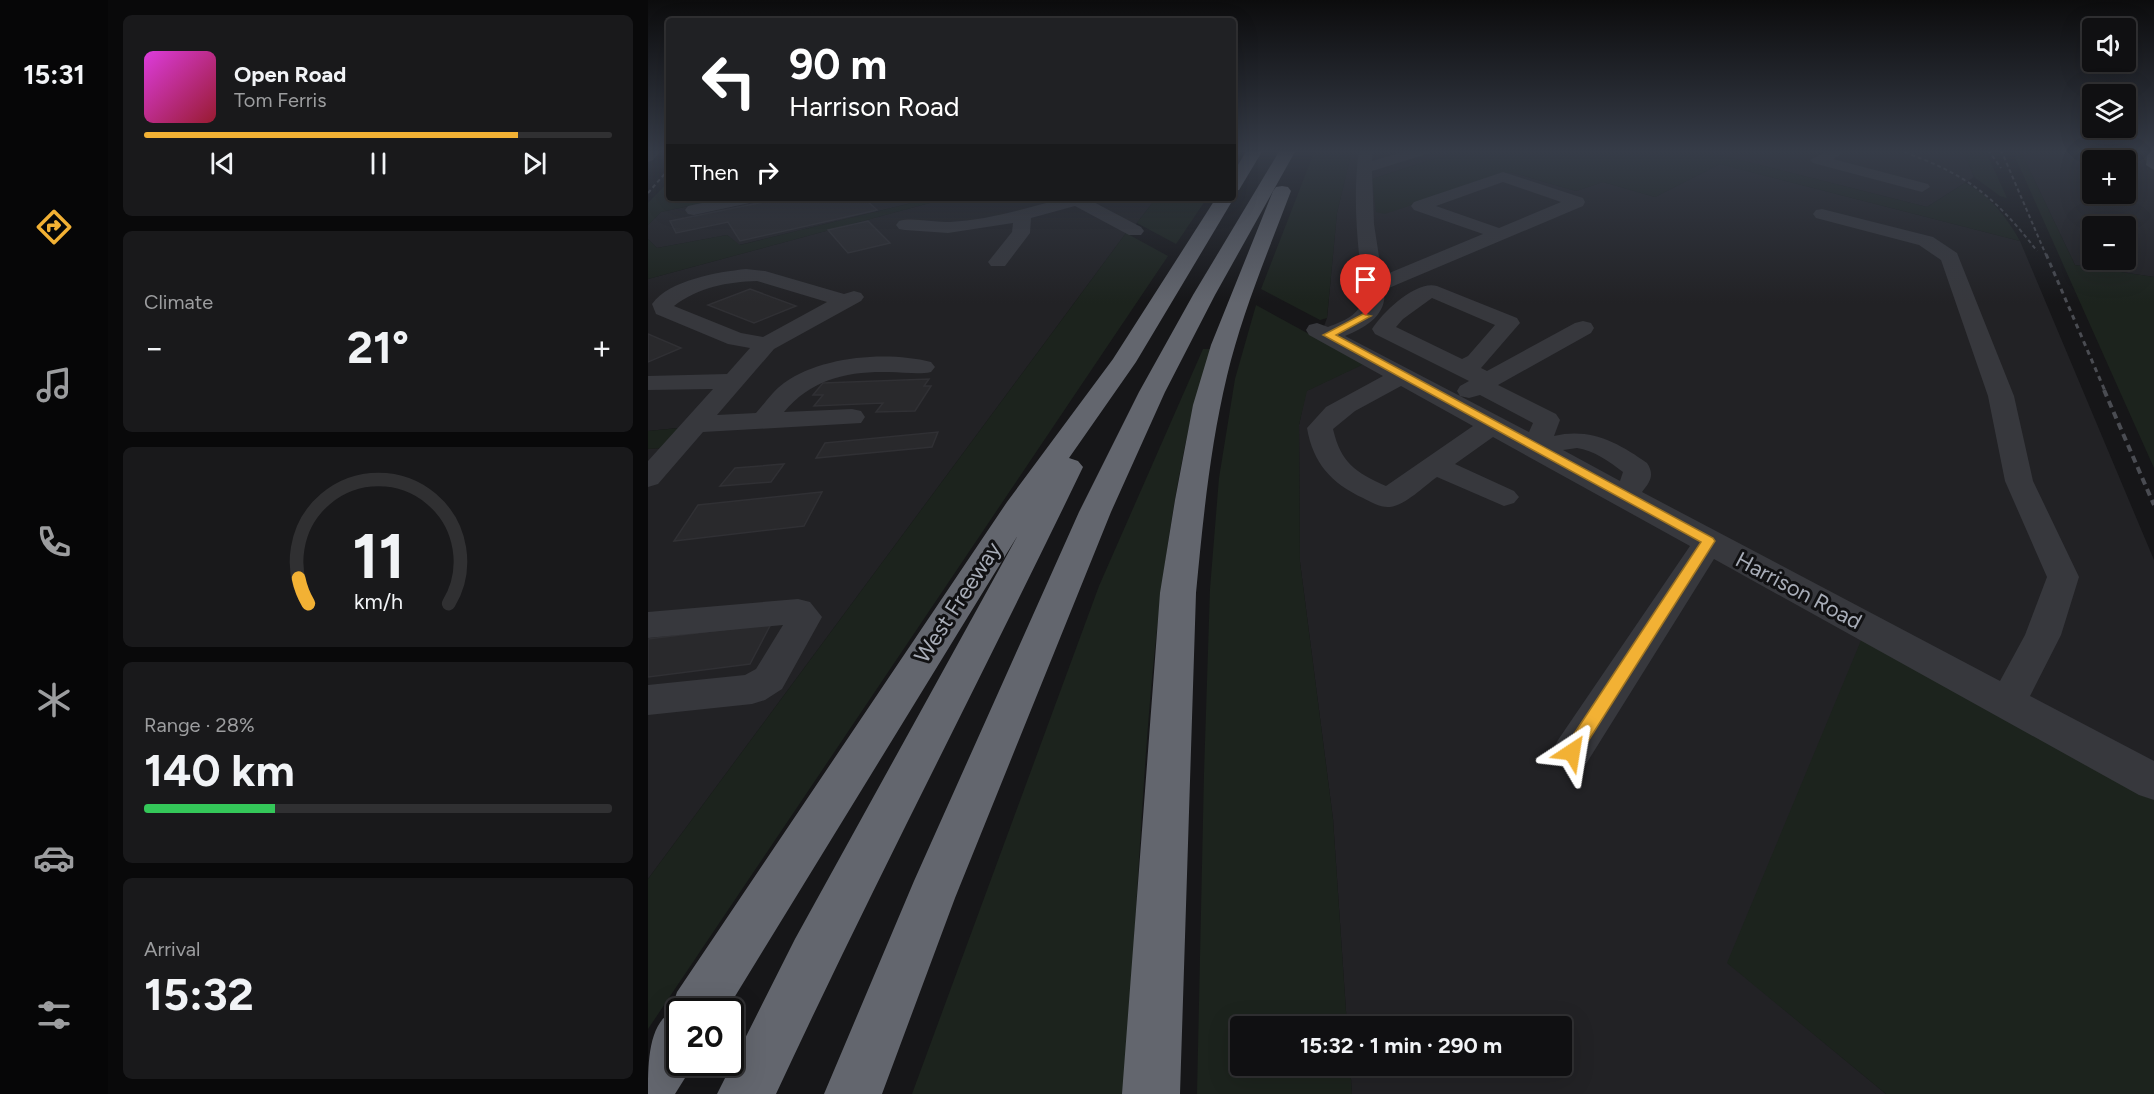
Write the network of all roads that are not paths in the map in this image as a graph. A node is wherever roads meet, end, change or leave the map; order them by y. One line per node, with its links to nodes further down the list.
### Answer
1 (734, 201): 13 (street)
2 (1029, 201): 12 (street)
3 (1068, 201): 15 (street)
4 (1079, 201): 18 (street)
5 (1223, 201): 25 (highway, West Freeway)
6 (1258, 201): 49 (highway)
7 (1279, 201): 50 (highway)
8 (1363, 201): 22 (street)
9 (1434, 201): 17 (street)
10 (1549, 201): 17 (street)
11 (1575, 201): 19 (street)
12 (982, 206)
13 (694, 210)
14 (1822, 214): 42 (street)
15 (1022, 215): 16 (street); 20 (street)
16 (905, 225)
17 (1480, 227): 19 (street)
18 (1135, 231)
19 (1499, 234): 22 (street)
20 (998, 262)
21 (1430, 290): 22 (street); 30 (street); 30 (street)
22 (1374, 292): 27 (street, Harrison Road)
23 (1583, 328): 30 (street)
24 (766, 344): 24 (street); 28 (street)
25 (1124, 362): 45 (highway, West Freeway); 48 (highway)
26 (922, 367): 32 (street)
27 (1402, 375): 30 (street, Harrison Road); 36 (street)
28 (733, 381): 29 (street); 33 (street)
29 (648, 383)
30 (1471, 384): 34 (street, Harrison Road); 35 (street)
31 (852, 417): 32 (street)
32 (763, 421): 33 (street)
33 (695, 424): 37 (street)
34 (1493, 424): 35 (street, Harrison Road); 36 (street)
35 (1536, 447): 39 (street, Harrison Road)
36 (1435, 465): 38 (street)
37 (648, 478)
38 (1504, 497)
39 (1709, 541): 42 (street, Harrison Road); 43 (street)
40 (648, 625): 41 (street)
41 (648, 700)
42 (2008, 702): 44 (street, Harrison Road)
43 (1572, 752)
44 (2154, 782)
45 (704, 998)
46 (666, 1057): 47 (highway)
47 (648, 1085)
48 (746, 1094)
49 (854, 1094)
50 (1150, 1094)

